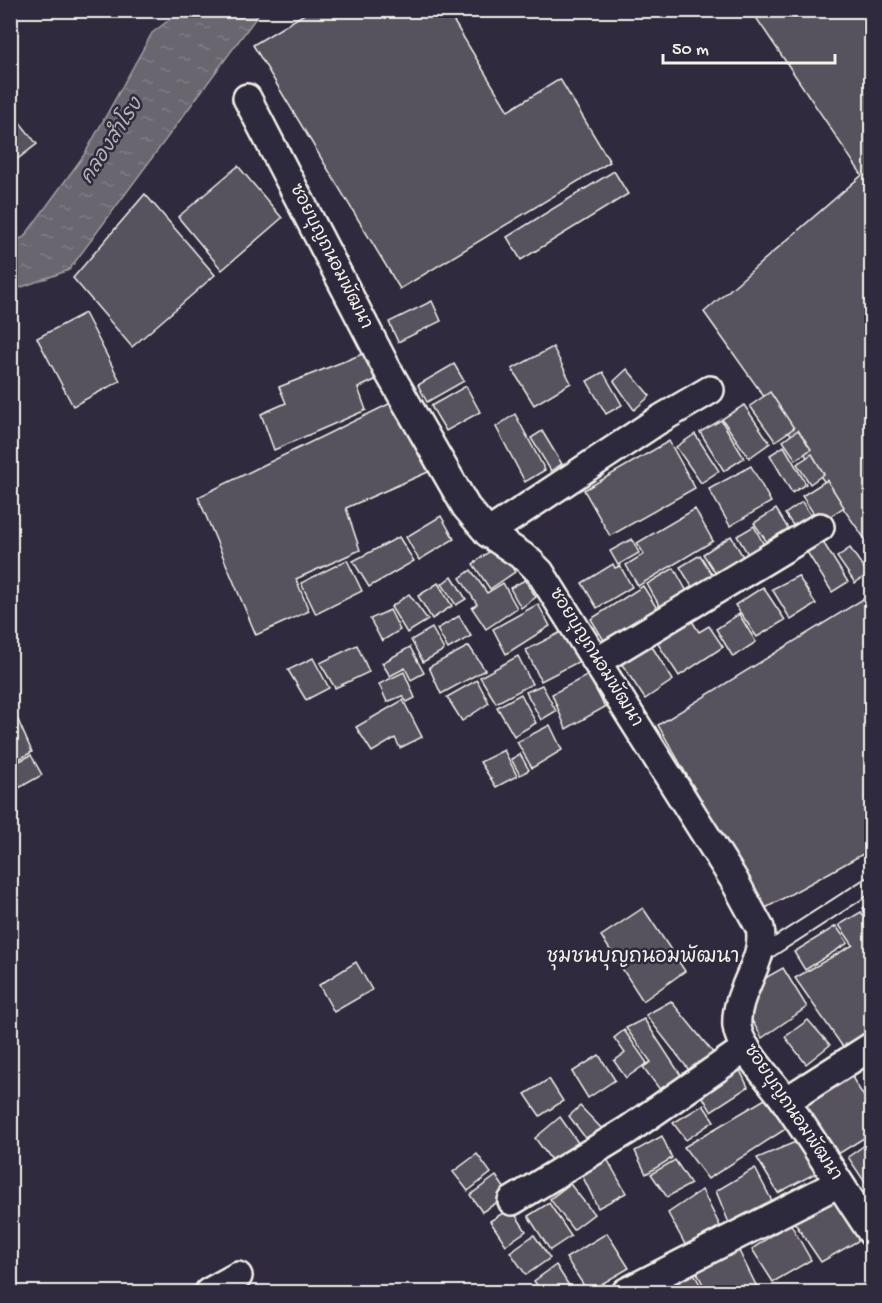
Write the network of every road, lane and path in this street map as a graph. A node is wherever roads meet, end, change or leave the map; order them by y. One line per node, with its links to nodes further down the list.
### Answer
1 (247, 98): 4 (street, ซอยบุญถนอมพัฒนา)
2 (710, 390): 4 (street)
3 (820, 527): 5 (street)
4 (488, 532): 5 (street, ซอยบุญถนอมพัฒนา)
5 (598, 661): 7 (street, ซอยบุญถนอมพัฒนา)
6 (868, 886): 7 (lane)
7 (756, 958): 9 (street, ซอยบุญถนอมพัฒนา)
8 (872, 1046): 10 (street)
9 (746, 1048): 10 (street, ซอยบุญถนอมพัฒนา); 12 (street)
10 (786, 1101): 11 (street, ซอยบุญถนอมพัฒนา)
11 (839, 1183): 13 (street, ซอยบุญถนอมพัฒนา); 16 (street)
12 (512, 1201)
13 (872, 1233)
14 (238, 1276): 15 (street)
15 (209, 1293)
16 (626, 1293)

